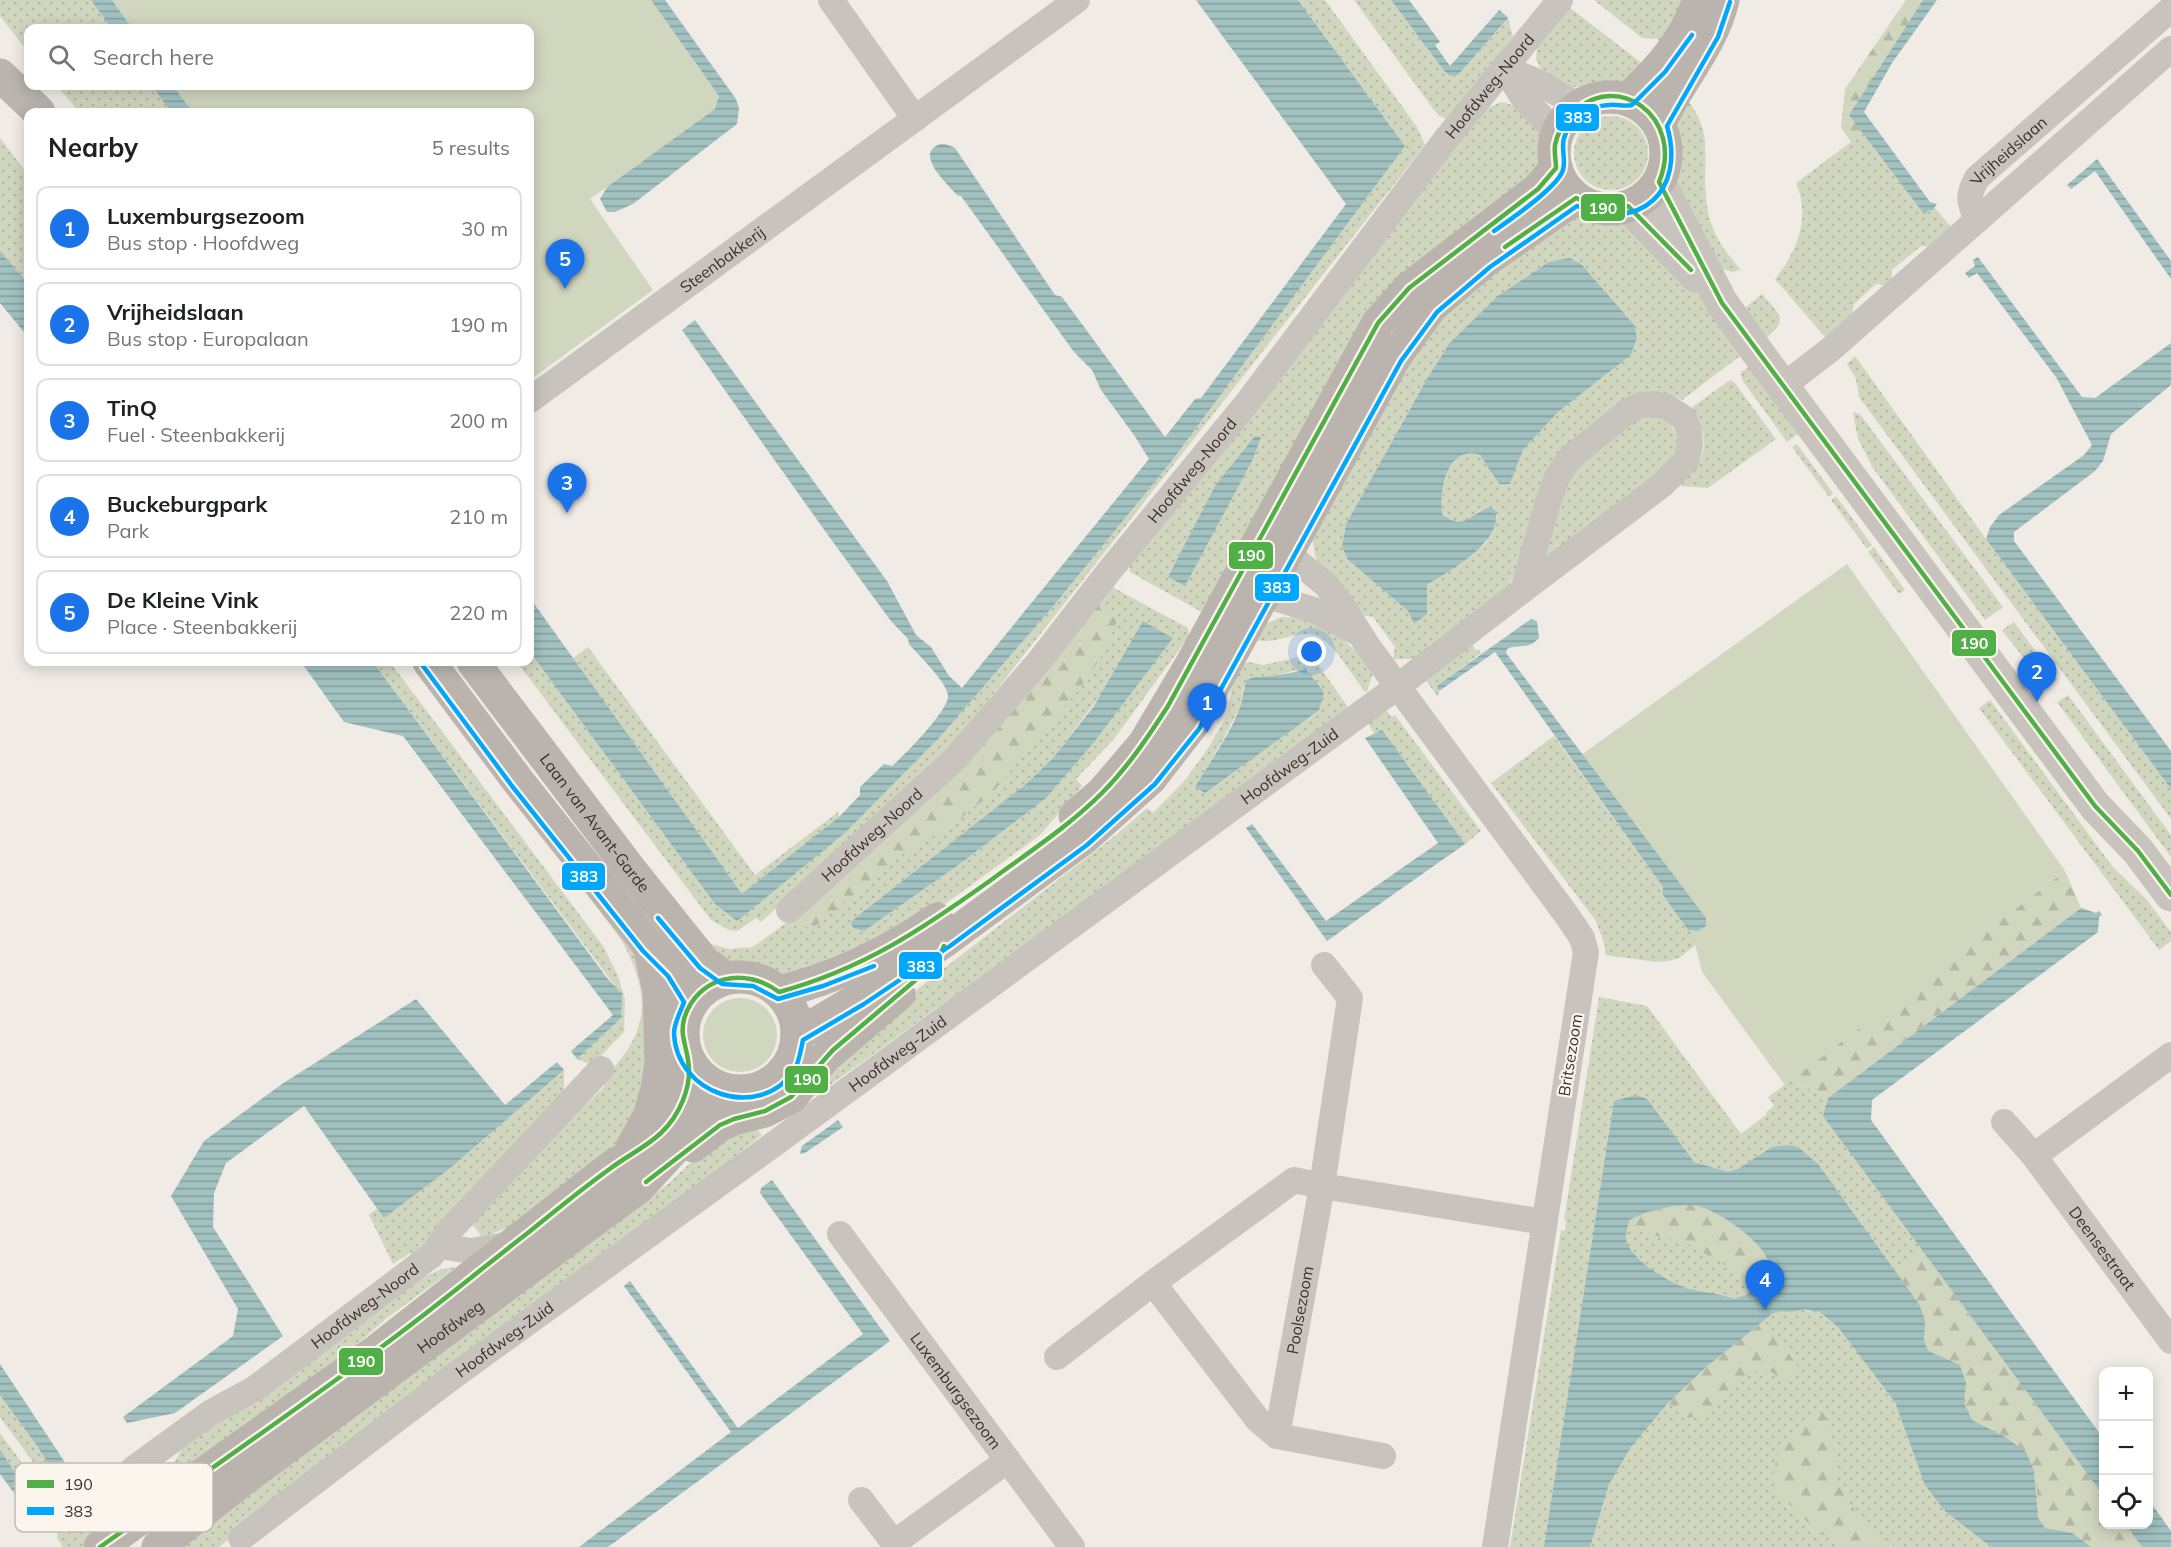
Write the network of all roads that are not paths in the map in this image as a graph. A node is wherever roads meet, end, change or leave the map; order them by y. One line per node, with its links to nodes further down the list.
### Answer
1 (831, 0): 16 (street)
2 (1077, 0): 16 (street, Steenbakkerij)
3 (1560, 0): 8 (street, Hoofdweg-Noord)
4 (1699, 0): 12 (main road)
5 (1723, 0): 18 (main road)
6 (2171, 9): 11 (street, Vrijheidslaan)
7 (2171, 49): 15 (street, Vrijheidslaan)
8 (1504, 68): 13 (street); 19 (street); 37 (street, Hoofdweg-Noord)
9 (0, 75): 14 (main road)
10 (0, 81): 17 (main road)
11 (2075, 94): 15 (street); 24 (street, Vrijheidslaan)
12 (1628, 99): 13 (main road); 18 (main road)
13 (1579, 106): 19 (main road)
14 (35, 108)
15 (2094, 117): 24 (street, Vrijheidslaan)
16 (915, 119): 27 (street, Steenbakkerij)
17 (24, 120)
18 (1659, 124): 21 (main road)
19 (1557, 133): 20 (main road)
20 (1556, 168): 22 (main road); 29 (main road)
21 (1659, 182): 23 (main road); 25 (street)
22 (1576, 198): 23 (main road); 28 (main road)
23 (1628, 206): 25 (street)
24 (1977, 220): 26 (street, Vrijheidslaan)
25 (1722, 303): 26 (street)
26 (1783, 386): 36 (street)
27 (534, 396)
28 (1287, 553): 29 (street); 31 (main road); 32 (street, Britsezoom)
29 (1248, 559): 31 (street); 42 (main road)
30 (1523, 590): 30 (street, Hoofdweg-Zuid); 35 (street, Hoofdweg-Zuid)
31 (1264, 595): 32 (street, Britsezoom); 38 (main road)
32 (1358, 633): 35 (street, Britsezoom)
33 (432, 666): 39 (main road, Laan van Avant-Garde)
34 (476, 666): 41 (main road, Laan van Avant-Garde)
35 (1397, 687): 54 (street, Britsezoom); 70 (street, Hoofdweg-Zuid)
36 (2171, 896)
37 (789, 909)
38 (946, 940): 44 (main road); 53 (main road)
39 (649, 946): 43 (main road, Laan van Avant-Garde); 51 (main road)
40 (1324, 965): 52 (street, Poolsezoom)
41 (726, 978): 42 (main road); 43 (main road)
42 (779, 993): 44 (main road)
43 (692, 1002): 46 (main road)
44 (797, 1035): 48 (main road)
45 (2171, 1055): 50 (street)
46 (690, 1062): 48 (main road); 51 (main road, Hoofdweg)
47 (601, 1069): 57 (street, Hoofdweg-Noord)
48 (724, 1089): 53 (main road, Hoofdweg)
49 (2004, 1122): 50 (street, Deensestraat)
50 (2034, 1156): 59 (street, Deensestraat)
51 (623, 1158): 56 (main road, Hoofdweg)
52 (1322, 1186): 54 (street); 58 (street); 61 (street, Poolsezoom)
53 (639, 1187): 67 (main road, Hoofdweg)
54 (1544, 1222): 75 (street, Britsezoom)
55 (840, 1234): 63 (street, Luxemburgsezoom)
56 (512, 1244): 57 (street); 65 (main road, Hoofdweg)
57 (439, 1246): 64 (street, Hoofdweg-Noord)
58 (1153, 1283): 60 (street); 61 (street)
59 (2171, 1341)
60 (1058, 1357)
61 (1277, 1436): 62 (street)
62 (1383, 1456)
63 (1008, 1460): 71 (street); 74 (street, Luxemburgsezoom)
64 (142, 1463)
65 (213, 1467)
66 (861, 1500): 71 (street)
67 (213, 1503)
68 (121, 1532): 72 (main road, Hoofdweg)
69 (177, 1532): 73 (main road, Hoofdweg)
70 (241, 1538)
71 (895, 1545)
72 (100, 1547)
73 (158, 1547)
74 (1072, 1547)
75 (1494, 1547)

